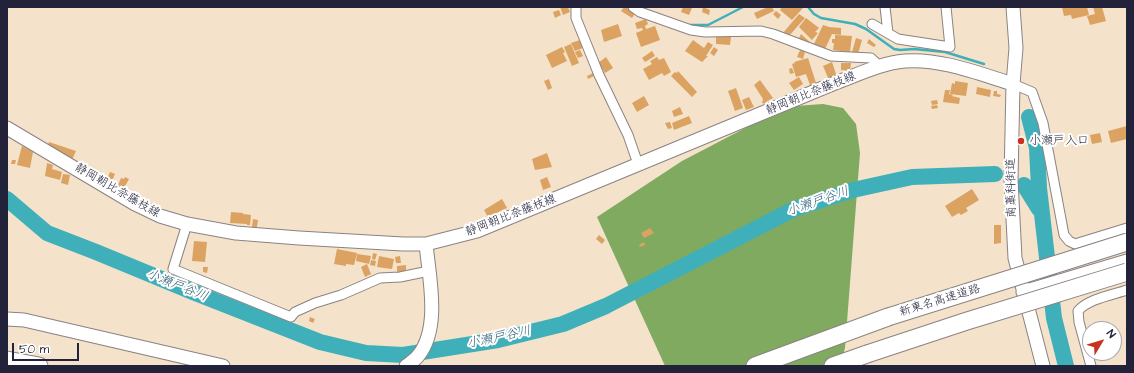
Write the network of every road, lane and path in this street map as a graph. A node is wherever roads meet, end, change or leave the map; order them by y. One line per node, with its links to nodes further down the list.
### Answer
1 (576, 7): 11 (street)
2 (633, 7): 8 (street)
3 (885, 7): 7 (street)
4 (946, 7): 7 (street)
5 (1013, 7): 9 (main road, 南藁科街道)
6 (872, 24): 7 (street)
7 (888, 33)
8 (880, 66): 9 (main road, 静岡朝比奈藤枝線); 11 (main road, 静岡朝比奈藤枝線)
9 (1013, 84): 13 (street); 20 (main road, 南藁科街道)
10 (7, 128): 12 (main road, 静岡朝比奈藤枝線)
11 (638, 164): 15 (main road, 静岡朝比奈藤枝線)
12 (187, 224): 15 (main road, 静岡朝比奈藤枝線); 17 (street)
13 (1127, 228)
14 (1127, 242): 22 (highway, 新東名高速道路, bridge)
15 (426, 244): 17 (main road)
16 (1127, 261): 20 (main road)
17 (428, 271): 26 (main road)
18 (1127, 272): 29 (highway, bridge)
19 (1127, 290): 31 (street)
20 (1023, 292): 30 (main road, 南藁科街道)
21 (7, 319): 25 (main road)
22 (800, 348): 27 (highway); 28 (highway, 新東名高速道路)
23 (7, 360): 24 (highway)
24 (39, 366)
25 (223, 366)
26 (406, 366)
27 (746, 366)
28 (755, 366)
29 (833, 366)
30 (1043, 366)
31 (1090, 366)

